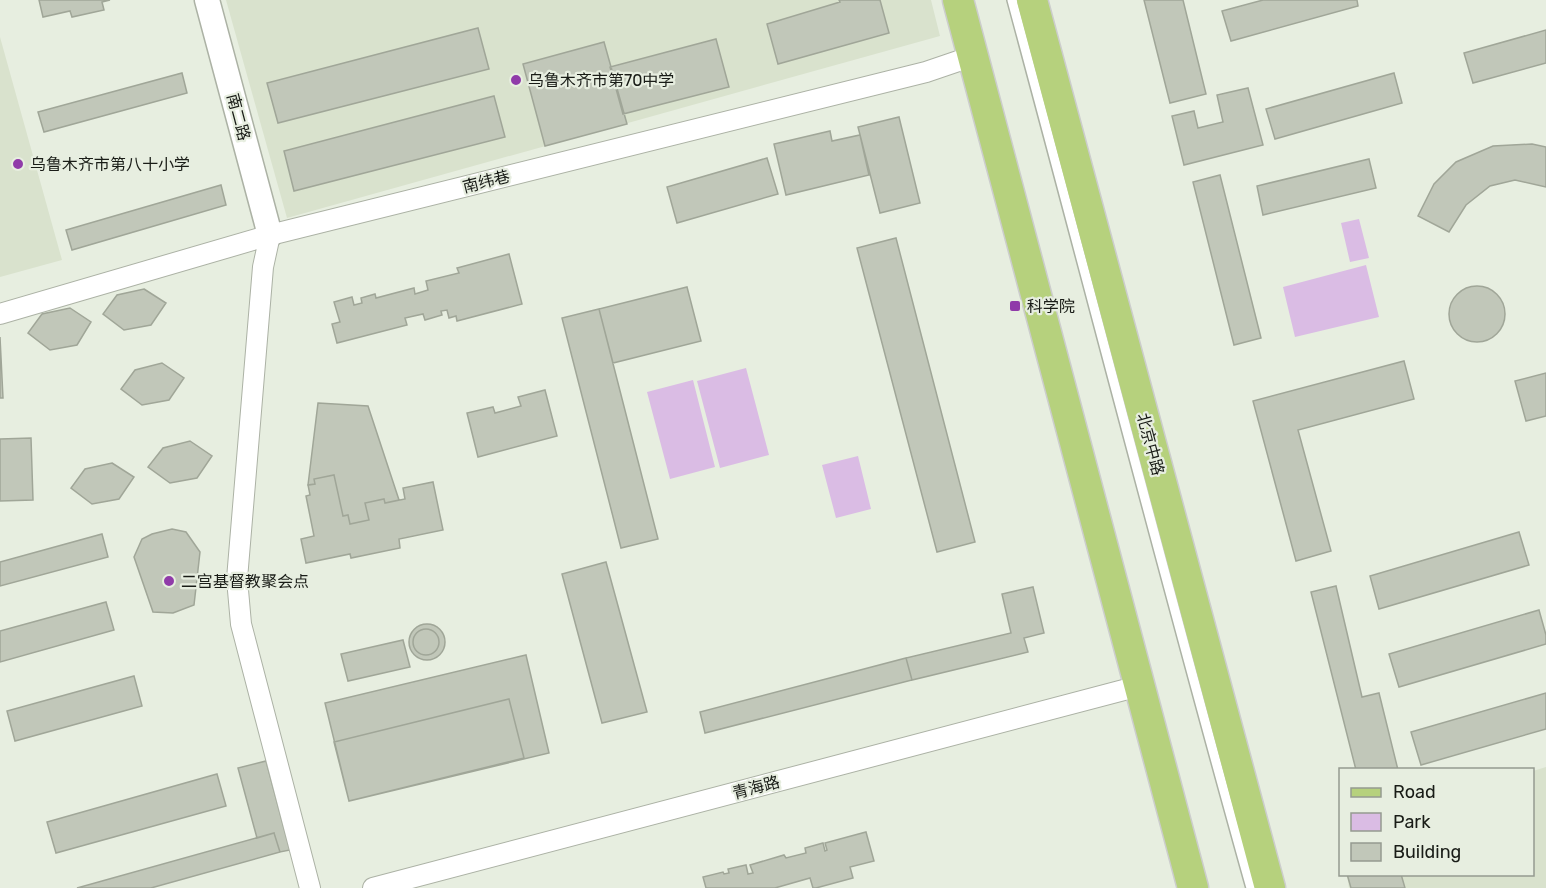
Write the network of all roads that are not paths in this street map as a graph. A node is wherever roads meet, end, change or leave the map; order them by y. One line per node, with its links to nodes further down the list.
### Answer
1 (207, 0): 6 (street, 南二路)
2 (958, 0): 5 (main road)
3 (1012, 0): 12 (lane)
4 (1032, 0): 13 (main road, 北京中路)
5 (973, 56): 6 (street, 南纬巷); 8 (main road)
6 (270, 235): 7 (street, 南纬巷); 9 (street)
7 (0, 314)
8 (1139, 686): 10 (street, 青海路); 11 (main road)
9 (310, 888)
10 (373, 888)
11 (1193, 888)
12 (1251, 888)
13 (1270, 888)

